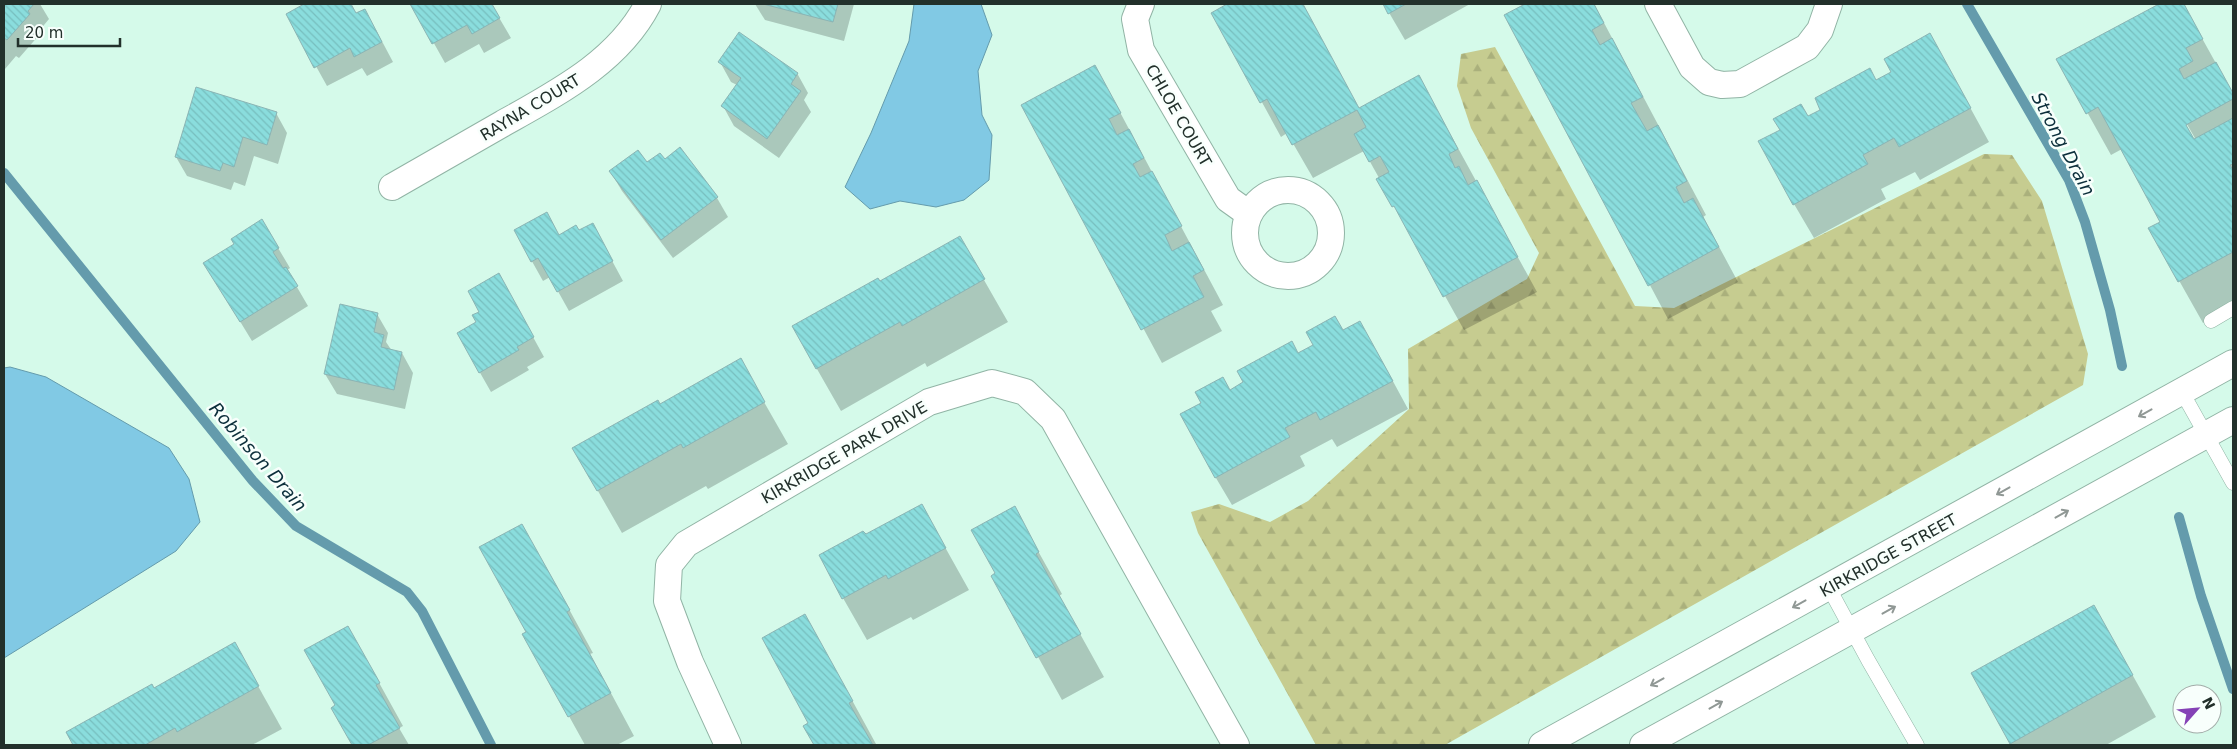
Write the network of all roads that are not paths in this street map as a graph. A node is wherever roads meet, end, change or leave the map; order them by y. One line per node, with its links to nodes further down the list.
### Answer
1 (648, 4): 5 (street, RAYNA COURT)
2 (1141, 4): 6 (street, CHLOE COURT)
3 (1658, 4): 4 (street)
4 (1829, 4)
5 (392, 187)
6 (1249, 214)
7 (2233, 308): 8 (lane)
8 (2211, 321)
9 (2233, 363): 10 (street, KIRKRIDGE STREET)
10 (2182, 392): 12 (lane); 14 (street, KIRKRIDGE STREET, one-way to 14)
11 (2233, 420): 12 (street)
12 (2206, 435): 13 (lane); 15 (street, one-way to 12)
13 (2233, 483)
14 (1829, 588): 15 (lane); 18 (street, KIRKRIDGE STREET, one-way to 18)
15 (1852, 630): 19 (street, one-way to 15); 20 (lane)
16 (728, 745): 17 (street, KIRKRIDGE PARK DRIVE)
17 (1236, 745)
18 (1542, 745)
19 (1643, 745)
20 (1917, 745)

